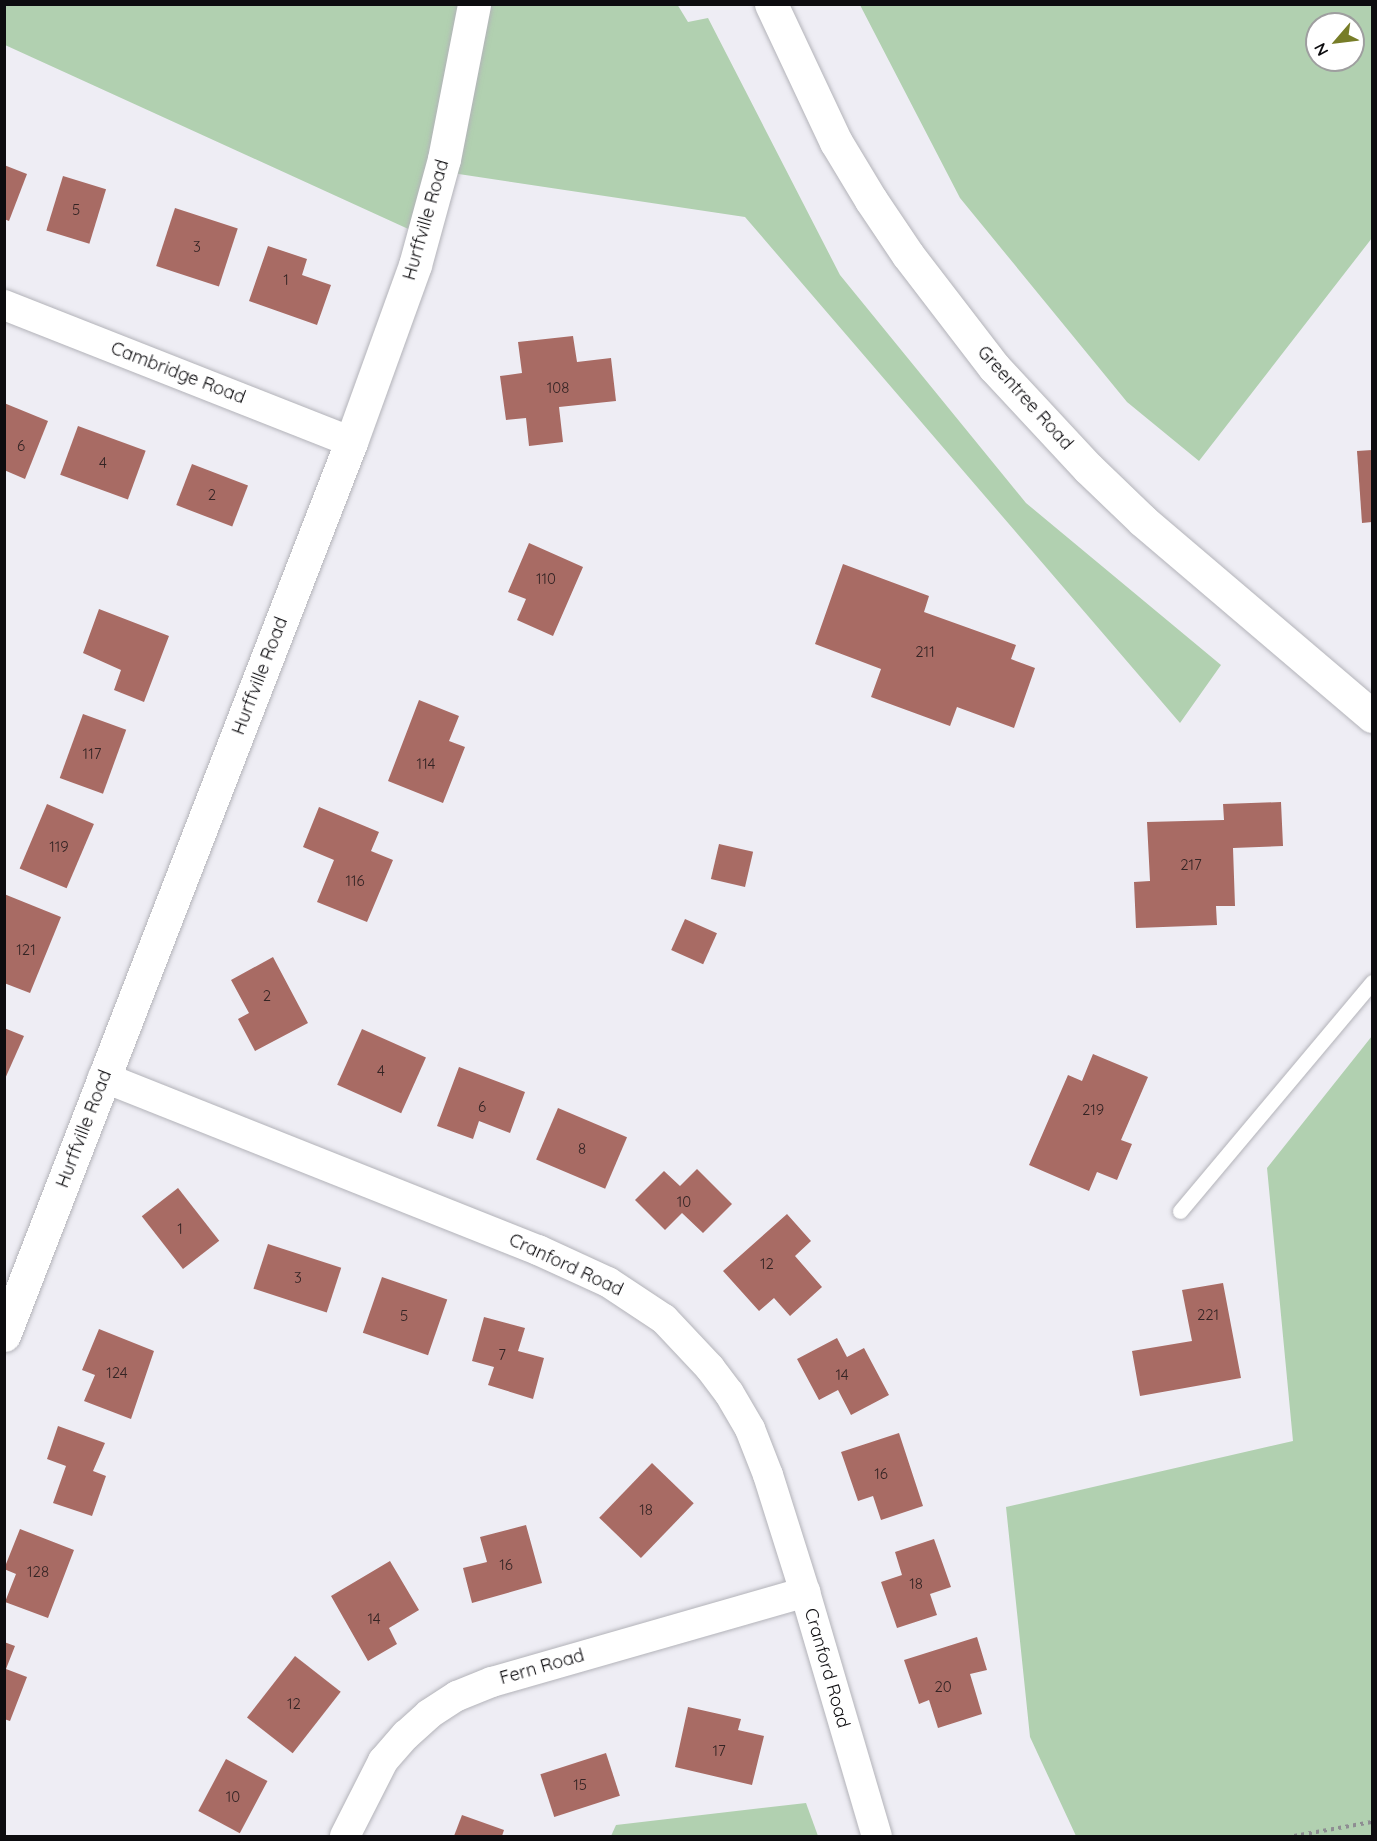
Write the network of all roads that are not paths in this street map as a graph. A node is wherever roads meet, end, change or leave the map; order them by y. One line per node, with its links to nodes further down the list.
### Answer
1 (474, 4): 4 (street, Hurffville Road)
2 (771, 4): 5 (street, Greentree Road)
3 (4, 305): 4 (street, Cambridge Road)
4 (351, 442): 7 (street, Hurffville Road)
5 (1372, 716)
6 (1372, 982): 8 (lane)
7 (103, 1077): 9 (street, Hurffville Road); 10 (street, Cranford Road)
8 (1180, 1211)
9 (4, 1335)
10 (804, 1592): 11 (street, Fern Road); 12 (street, Cranford Road)
11 (345, 1836)
12 (877, 1836)

